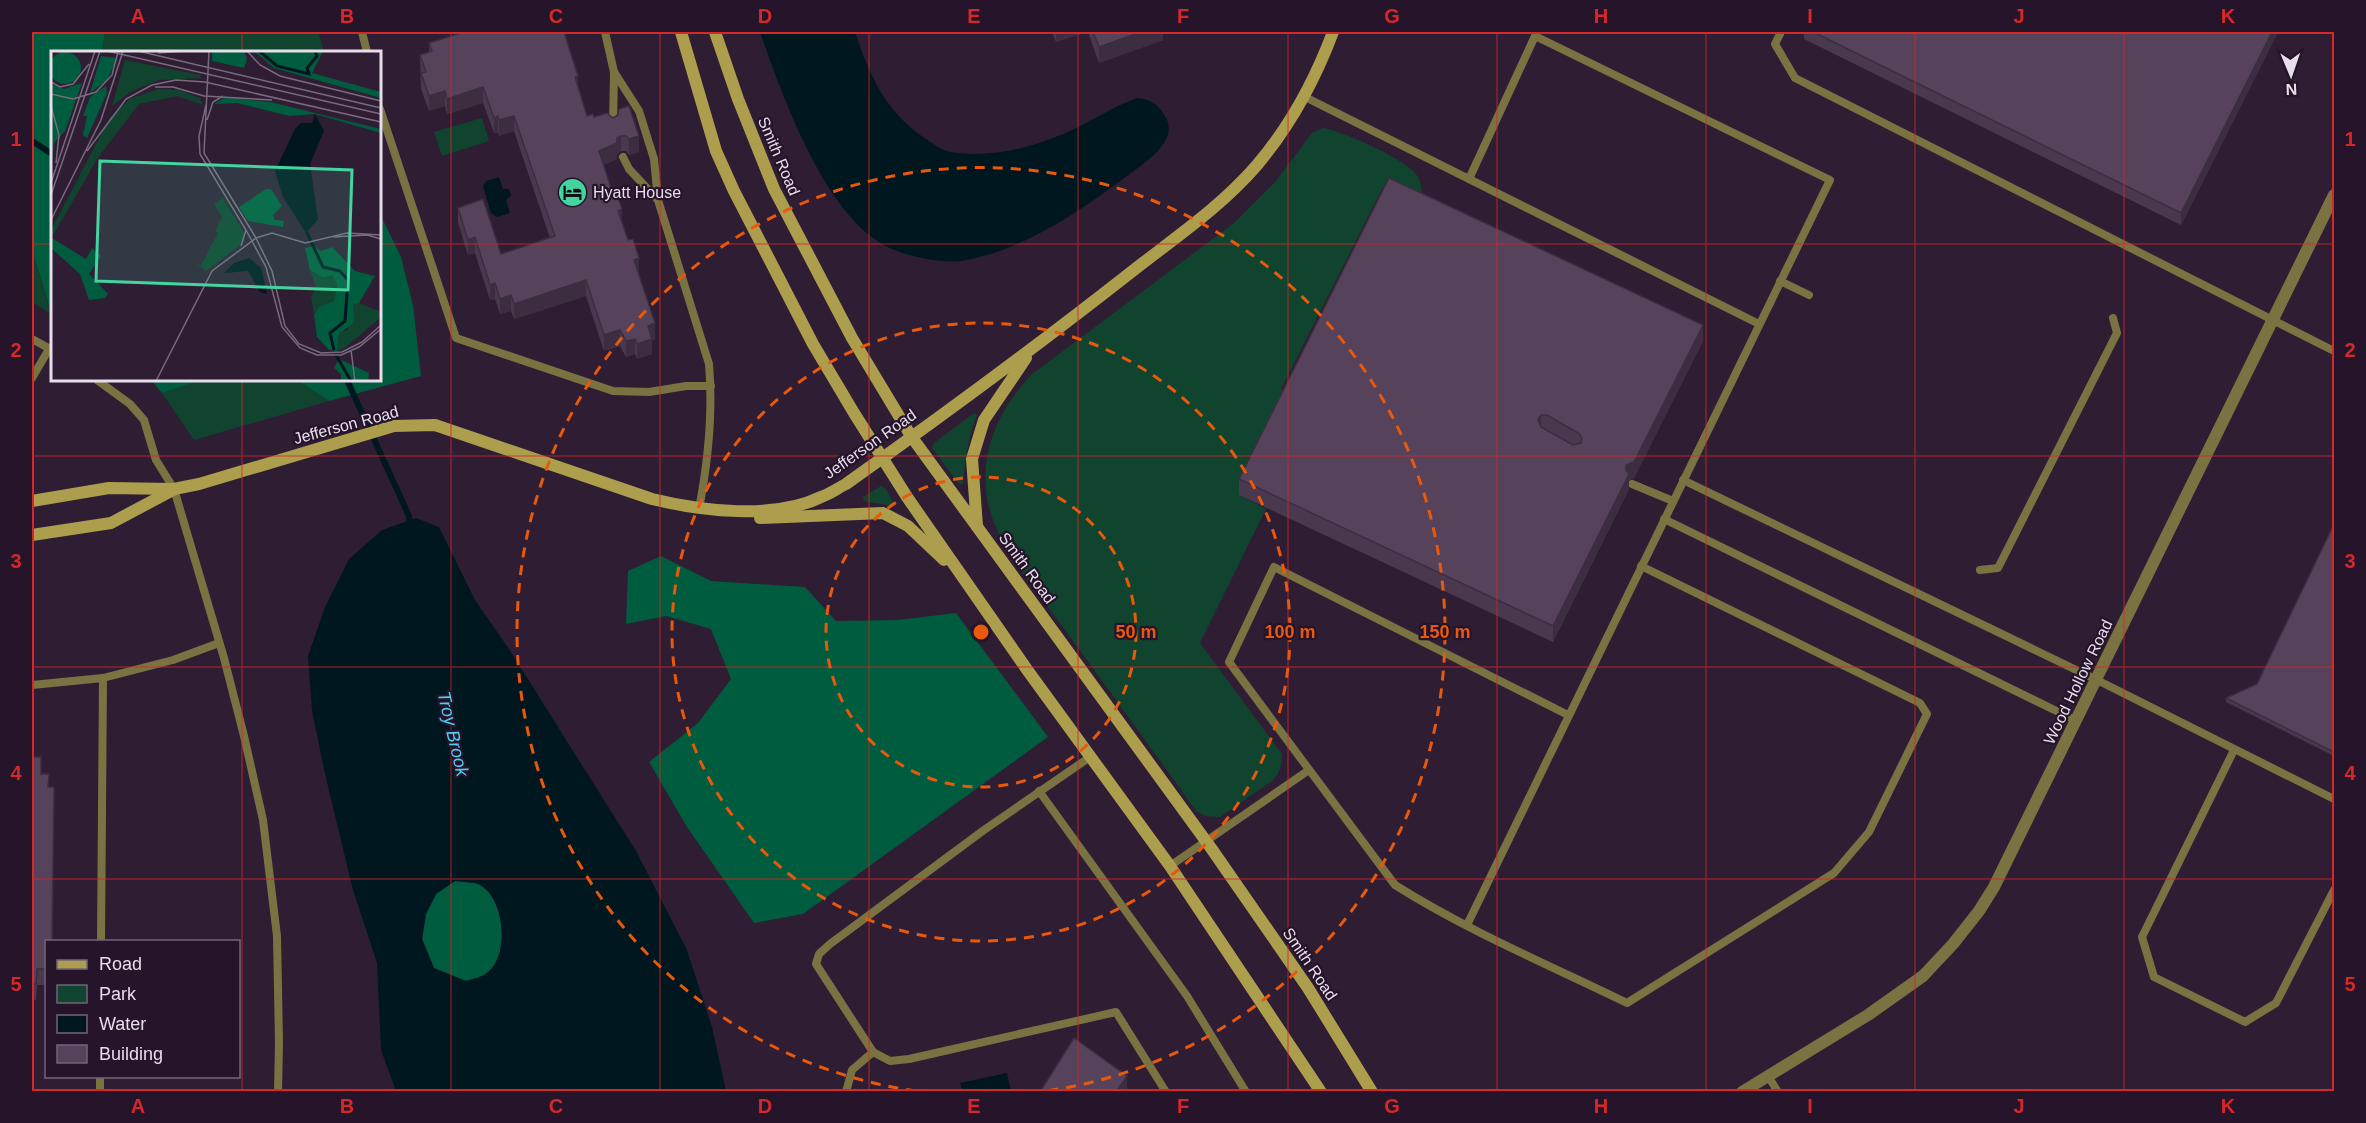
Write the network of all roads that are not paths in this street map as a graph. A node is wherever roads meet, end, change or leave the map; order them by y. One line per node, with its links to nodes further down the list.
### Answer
1 (362, 32): 7 (lane)
2 (604, 32): 8 (lane)
3 (681, 32): 29 (street)
4 (714, 32): 28 (street, Smith Road)
5 (1332, 32): 9 (street, Jefferson Road)
6 (1782, 32): 19 (lane)
7 (367, 51)
8 (614, 72): 11 (lane); 15 (lane)
9 (1305, 97): 13 (lane); 24 (street, Jefferson Road)
10 (381, 112): 27 (lane)
11 (613, 127)
12 (623, 157): 15 (lane)
13 (1468, 178): 16 (lane); 20 (lane)
14 (2334, 195): 19 (street, Wood Hollow Road)
15 (658, 200): 27 (lane)
16 (1780, 281): 17 (lane); 20 (lane)
17 (1809, 295)
18 (2114, 318): 41 (lane)
19 (2273, 321): 23 (lane); 45 (street, Wood Hollow Road)
20 (1759, 324): 30 (lane)
21 (32, 339): 22 (lane)
22 (51, 350): 25 (lane)
23 (2334, 351)
24 (1030, 352): 28 (street, Jefferson Road); 38 (street)
25 (32, 378)
26 (98, 381): 32 (lane)
27 (711, 386): 35 (lane)
28 (911, 436): 29 (street, Jefferson Road); 38 (street, Smith Road)
29 (882, 458): 36 (street, Jefferson Road); 42 (street)
30 (1683, 480): 34 (lane); 45 (lane)
31 (1632, 484): 34 (lane)
32 (174, 489): 33 (street, Jefferson Road); 35 (street, Jefferson Road); 39 (street, Jefferson Road); 43 (lane)
33 (32, 501)
34 (1673, 501): 37 (lane)
35 (699, 509): 36 (street, Jefferson Road)
36 (729, 511): 42 (street)
37 (1664, 519): 40 (lane); 48 (lane)
38 (977, 527): 54 (street, Smith Road)
39 (32, 535)
40 (1641, 566): 47 (lane); 57 (lane)
41 (1980, 570)
42 (964, 579): 50 (street)
43 (219, 643): 44 (lane); 62 (lane)
44 (103, 678): 46 (lane); 58 (lane)
45 (2097, 680): 48 (street, Wood Hollow Road); 49 (lane)
46 (32, 685)
47 (1568, 715): 51 (lane); 57 (lane)
48 (2077, 721): 60 (street, Wood Hollow Road)
49 (2235, 750): 53 (lane); 56 (lane)
50 (1090, 757): 52 (lane); 55 (street)
51 (1309, 770): 54 (lane); 57 (lane)
52 (1039, 791): 59 (lane); 64 (lane)
53 (2334, 799)
54 (1206, 841): 55 (lane); 66 (street, Smith Road)
55 (1170, 866): 65 (street)
56 (2334, 890)
57 (1467, 925)
58 (101, 940)
59 (873, 1052): 61 (lane); 63 (lane)
60 (1768, 1076): 67 (street, Wood Hollow Road); 68 (lane)
61 (1162, 1089)
62 (278, 1092)
63 (846, 1092)
64 (1246, 1092)
65 (1321, 1092)
66 (1372, 1092)
67 (1742, 1092)
68 (1778, 1092)

